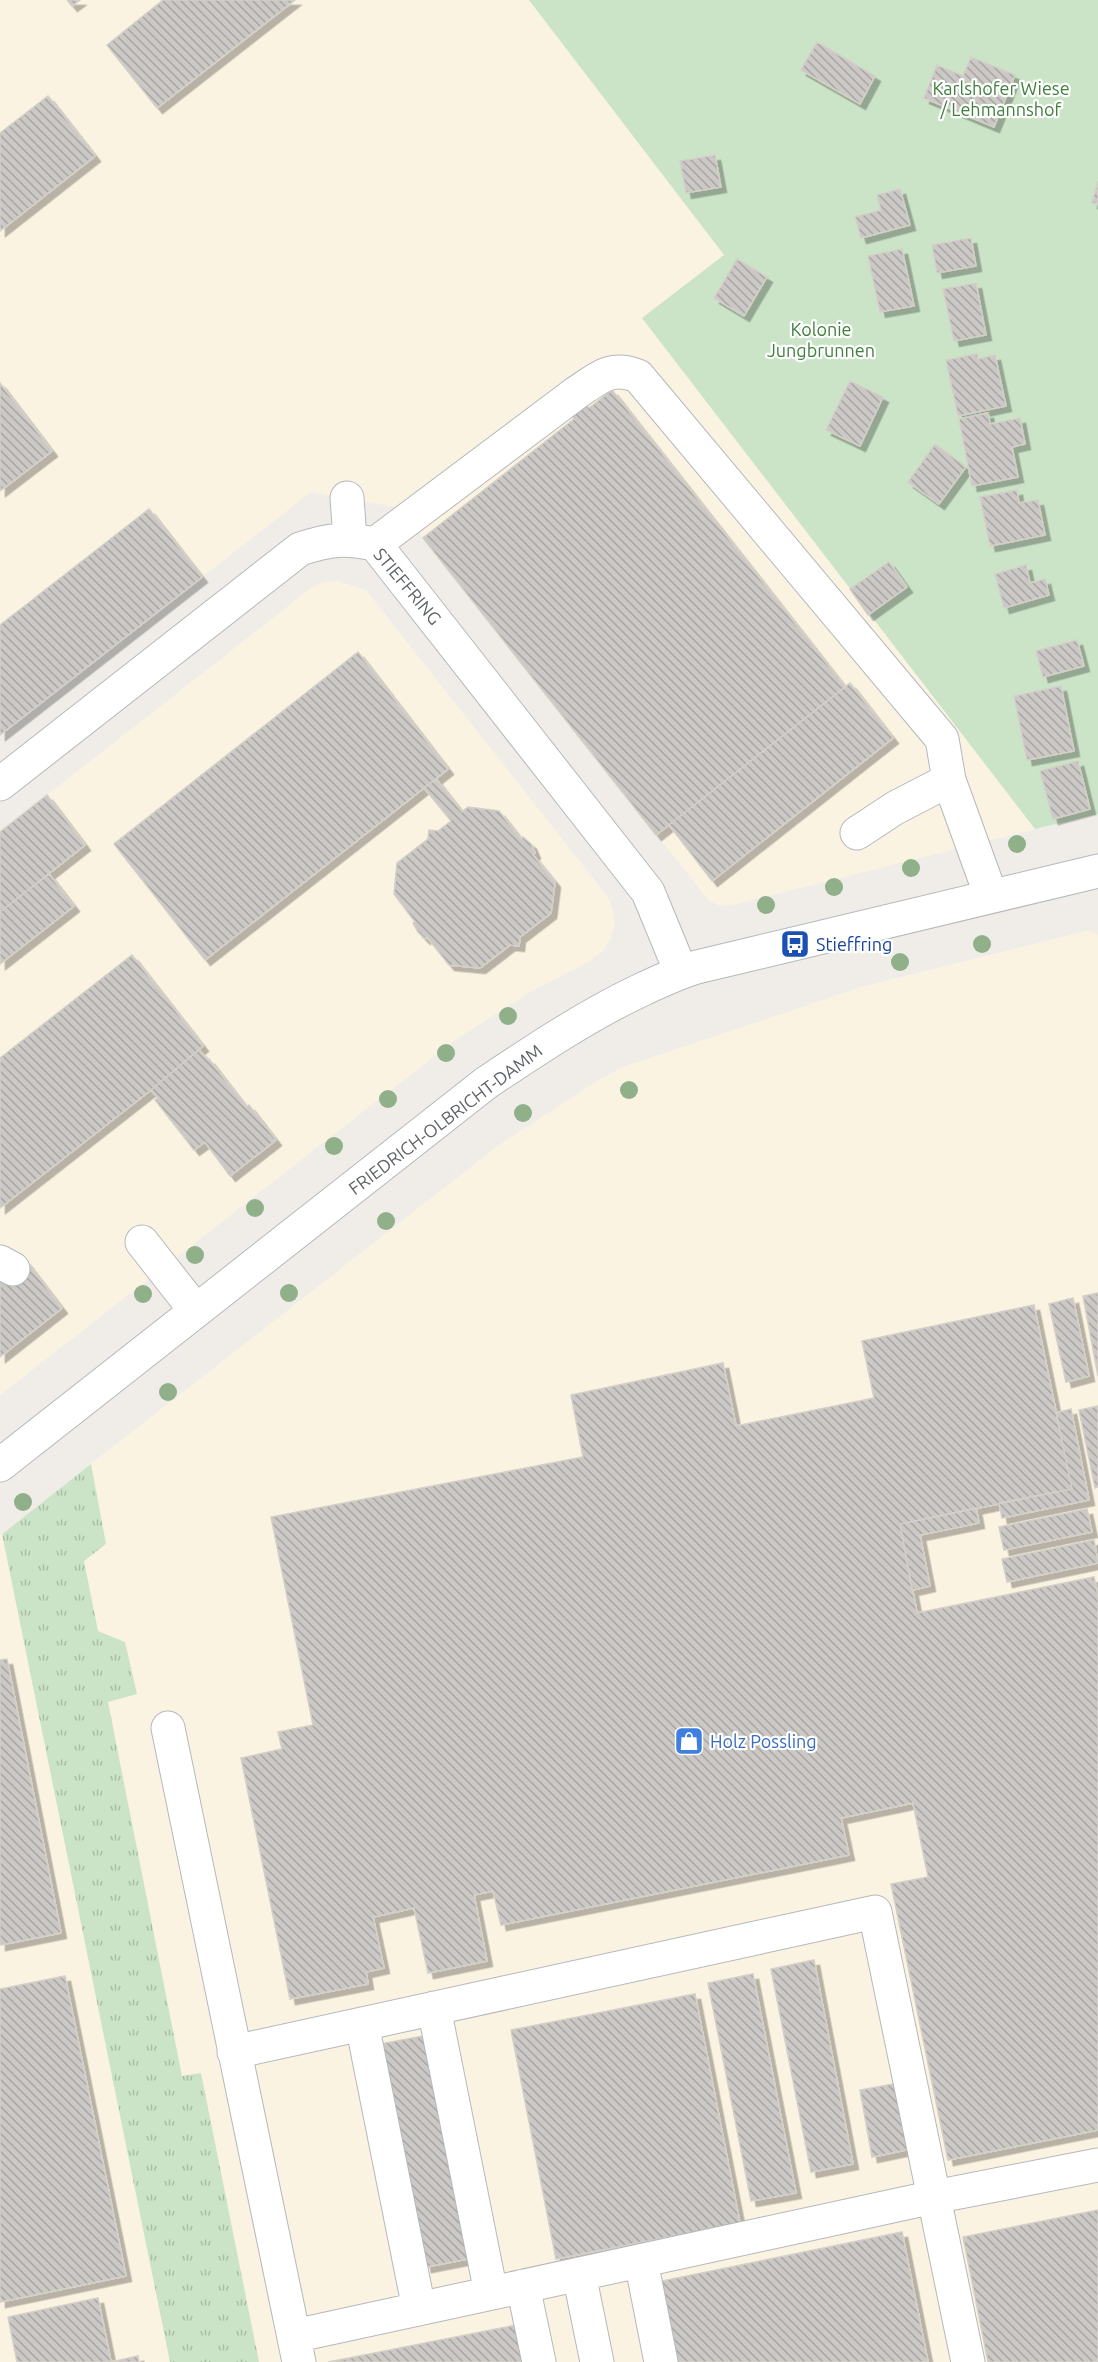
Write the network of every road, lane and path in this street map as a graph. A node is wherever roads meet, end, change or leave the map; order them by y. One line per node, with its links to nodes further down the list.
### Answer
1 (347, 498): 2 (street)
2 (362, 542): 3 (street); 4 (street, STIEFFRING); 8 (street, STIEFFRING)
3 (949, 780): 5 (street); 7 (street)
4 (0, 784)
5 (857, 833)
6 (1098, 871): 7 (street, FRIEDRICH-OLBRICHT-DAMM)
7 (991, 896): 8 (street, FRIEDRICH-OLBRICHT-DAMM)
8 (681, 972): 10 (street, FRIEDRICH-OLBRICHT-DAMM)
9 (142, 1242): 10 (street)
10 (196, 1311): 11 (street, FRIEDRICH-OLBRICHT-DAMM)
11 (0, 1465)
12 (168, 1728): 15 (street)
13 (434, 2008): 14 (street); 17 (street); 21 (street)
14 (362, 2024): 15 (street); 22 (street)
15 (234, 2052): 23 (street)
16 (1098, 2165): 17 (street)
17 (934, 2197): 18 (street); 27 (street)
18 (641, 2261): 19 (street); 26 (street)
19 (579, 2274): 20 (street); 25 (street)
20 (523, 2286): 21 (street); 24 (street)
21 (491, 2293): 22 (street)
22 (419, 2309): 23 (street)
23 (296, 2349)
24 (539, 2362)
25 (597, 2362)
26 (661, 2362)
27 (968, 2362)

